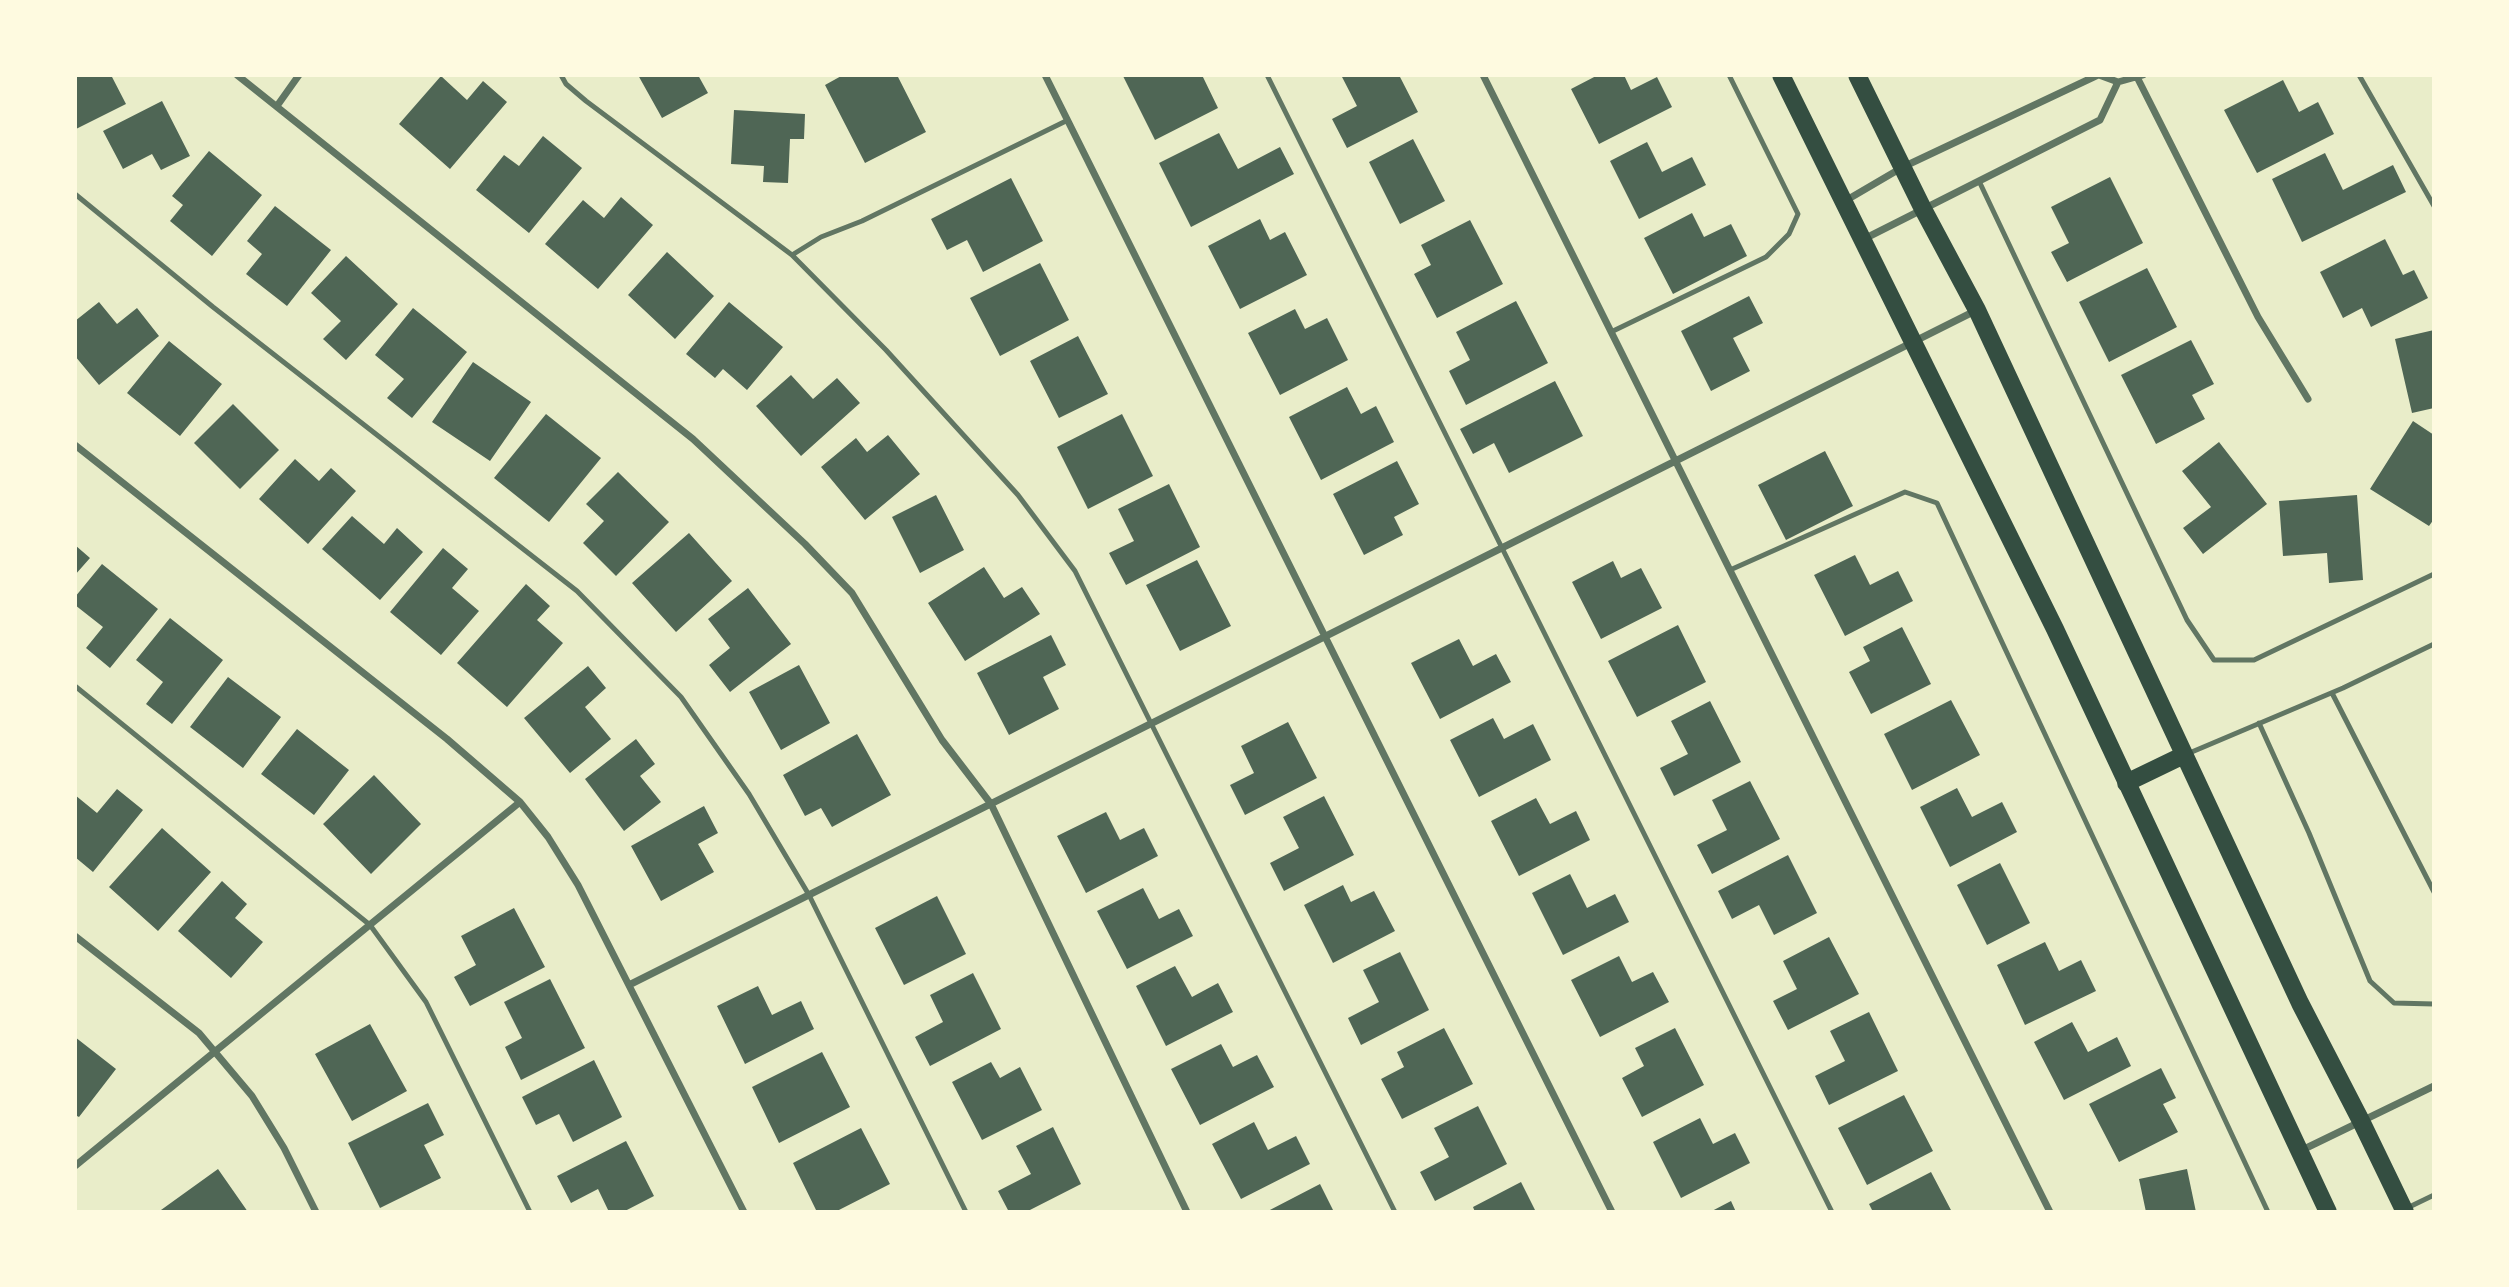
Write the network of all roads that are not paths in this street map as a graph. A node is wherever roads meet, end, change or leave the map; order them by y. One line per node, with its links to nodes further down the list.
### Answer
1 (237, 75): 14 (street)
2 (299, 75): 14 (street)
3 (561, 75): 23 (lane)
4 (1045, 75): 15 (street)
5 (1266, 75): 30 (lane)
6 (1483, 75): 25 (street)
7 (1729, 75): 25 (lane)
8 (1781, 75): 19 (main road)
9 (1857, 75): 16 (main road)
10 (2099, 75): 13 (street); 16 (street)
11 (2359, 75): 20 (lane)
12 (2139, 76): 13 (street); 27 (street)
13 (2118, 82): 17 (street)
14 (277, 106): 42 (street)
15 (1068, 120): 23 (lane); 33 (street)
16 (1903, 167): 19 (street); 21 (main road)
17 (1979, 180): 21 (street); 32 (lane)
18 (75, 194): 44 (lane)
19 (1844, 201): 22 (main road)
20 (2434, 206)
21 (1923, 209): 22 (street); 24 (main road)
22 (1863, 240): 26 (main road)
23 (792, 255): 37 (lane)
24 (1977, 310): 26 (street); 39 (main road)
25 (1611, 332): 29 (street)
26 (1914, 342): 29 (street); 40 (main road)
27 (2308, 398)
28 (75, 445): 41 (street)
29 (1676, 461): 30 (street); 31 (street)
30 (1502, 548): 33 (street); 63 (lane)
31 (1730, 570): 64 (street); 65 (lane)
32 (2434, 574)
33 (1325, 637): 37 (street); 62 (street)
34 (2434, 644): 36 (lane)
35 (75, 686): 45 (lane)
36 (2332, 693): 38 (lane); 43 (lane)
37 (1153, 723): 42 (street); 61 (lane)
38 (2259, 723): 39 (lane); 48 (lane)
39 (2184, 755): 40 (main road); 51 (main road)
40 (2126, 783): 52 (main road)
41 (520, 802): 45 (street); 47 (street)
42 (991, 804): 44 (street); 60 (street)
43 (2434, 892)
44 (809, 895): 47 (street); 59 (lane)
45 (370, 925): 49 (street); 57 (lane)
46 (75, 936): 49 (street)
47 (629, 985): 58 (street)
48 (2434, 1004)
49 (214, 1053): 53 (street); 56 (street)
50 (2434, 1086): 51 (street)
51 (2361, 1121): 52 (street); 55 (main road)
52 (2300, 1151): 66 (main road)
53 (75, 1167)
54 (2434, 1195): 55 (lane)
55 (2404, 1211)
56 (316, 1212)
57 (530, 1212)
58 (744, 1212)
59 (966, 1212)
60 (1187, 1212)
61 (1395, 1212)
62 (1612, 1212)
63 (1832, 1212)
64 (2050, 1212)
65 (2268, 1212)
66 (2328, 1212)

